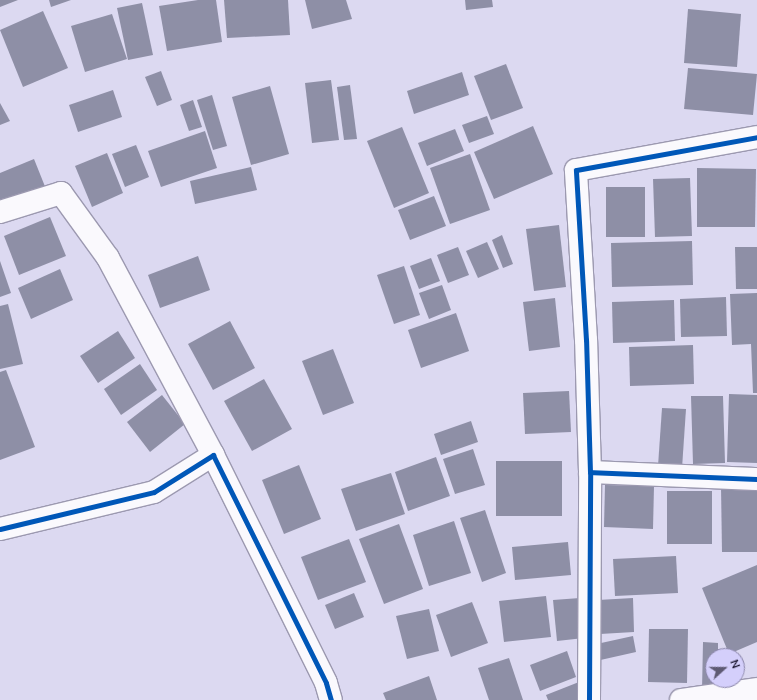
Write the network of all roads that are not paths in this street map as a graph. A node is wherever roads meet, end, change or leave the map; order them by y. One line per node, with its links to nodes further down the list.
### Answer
1 (757, 137): 4 (street)
2 (0, 212): 3 (street)
3 (213, 455): 6 (street); 8 (street)
4 (590, 472): 5 (street); 9 (street)
5 (757, 479)
6 (0, 529)
7 (757, 689): 10 (street)
8 (331, 700)
9 (589, 700)
10 (681, 700)

